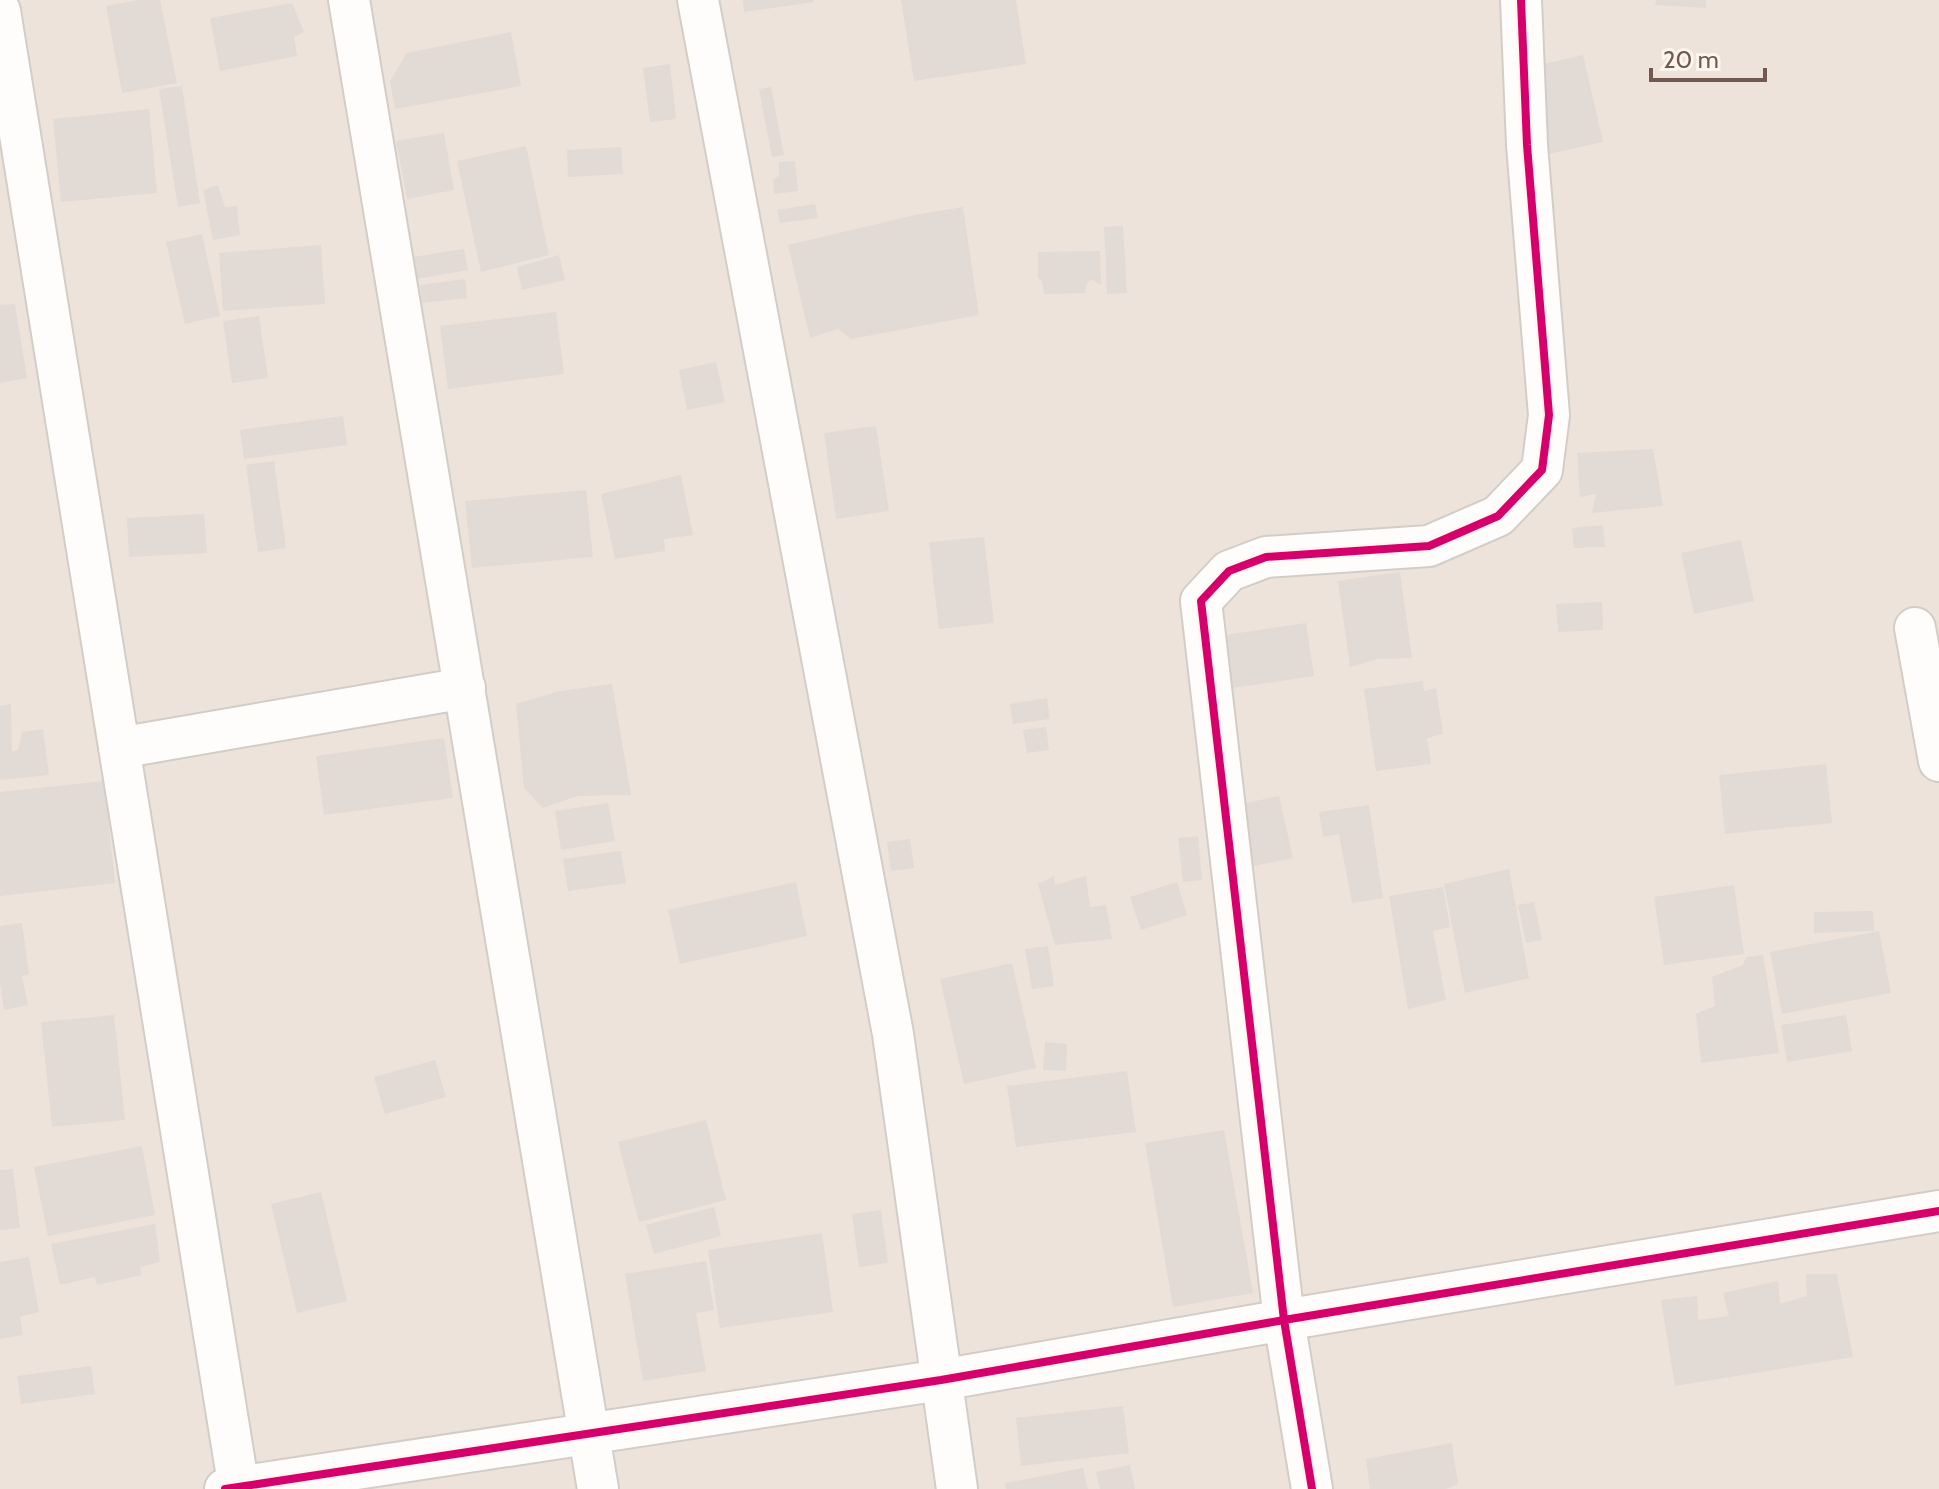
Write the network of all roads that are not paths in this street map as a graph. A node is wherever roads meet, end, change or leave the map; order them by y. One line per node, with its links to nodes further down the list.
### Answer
1 (349, 0): 6 (street)
2 (698, 0): 11 (street)
3 (1521, 0): 10 (street)
4 (0, 11): 7 (street)
5 (1915, 628): 8 (street)
6 (465, 688): 7 (street); 12 (street)
7 (119, 748): 13 (street)
8 (1939, 761)
9 (1939, 1211): 10 (street)
10 (1284, 1320): 11 (street); 16 (street)
11 (941, 1380): 12 (street); 15 (street)
12 (590, 1436): 13 (street); 14 (street)
13 (235, 1488)
14 (598, 1489)
15 (957, 1489)
16 (1312, 1489)

